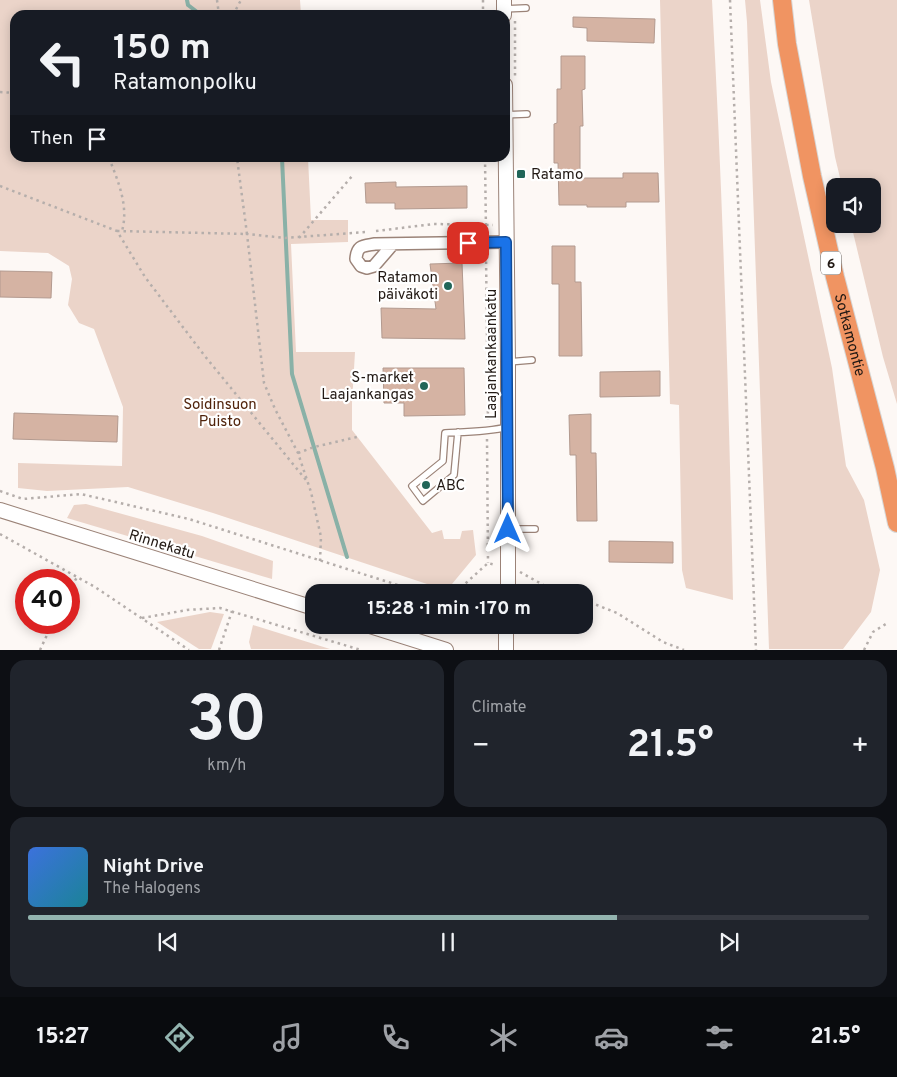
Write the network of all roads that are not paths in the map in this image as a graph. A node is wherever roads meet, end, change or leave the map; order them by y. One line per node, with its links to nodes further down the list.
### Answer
1 (782, 0): 14 (highway, Sotkamontie / 6)
2 (504, 8): 3 (lane)
3 (526, 8)
4 (527, 114): 5 (lane)
5 (510, 115)
6 (505, 162): 7 (street, Laajankankaankatu)
7 (506, 242): 8 (street); 10 (street, Laajankankaankatu)
8 (393, 244)
9 (532, 360): 10 (lane)
10 (508, 362): 11 (street, Laajankankaankatu)
11 (508, 427): 12 (lane); 15 (street, Laajankankaankatu)
12 (458, 432): 12 (lane)
13 (0, 510): 19 (street, Rinnekatu)
14 (897, 522): 17 (highway, Sotkamontie / 6)
15 (508, 529): 16 (lane); 18 (street, Laajankankaankatu)
16 (535, 529)
17 (897, 531)
18 (508, 584)
19 (305, 605)
20 (395, 634): 22 (street)
21 (506, 634): 23 (street)
22 (446, 650)
23 (506, 650)

